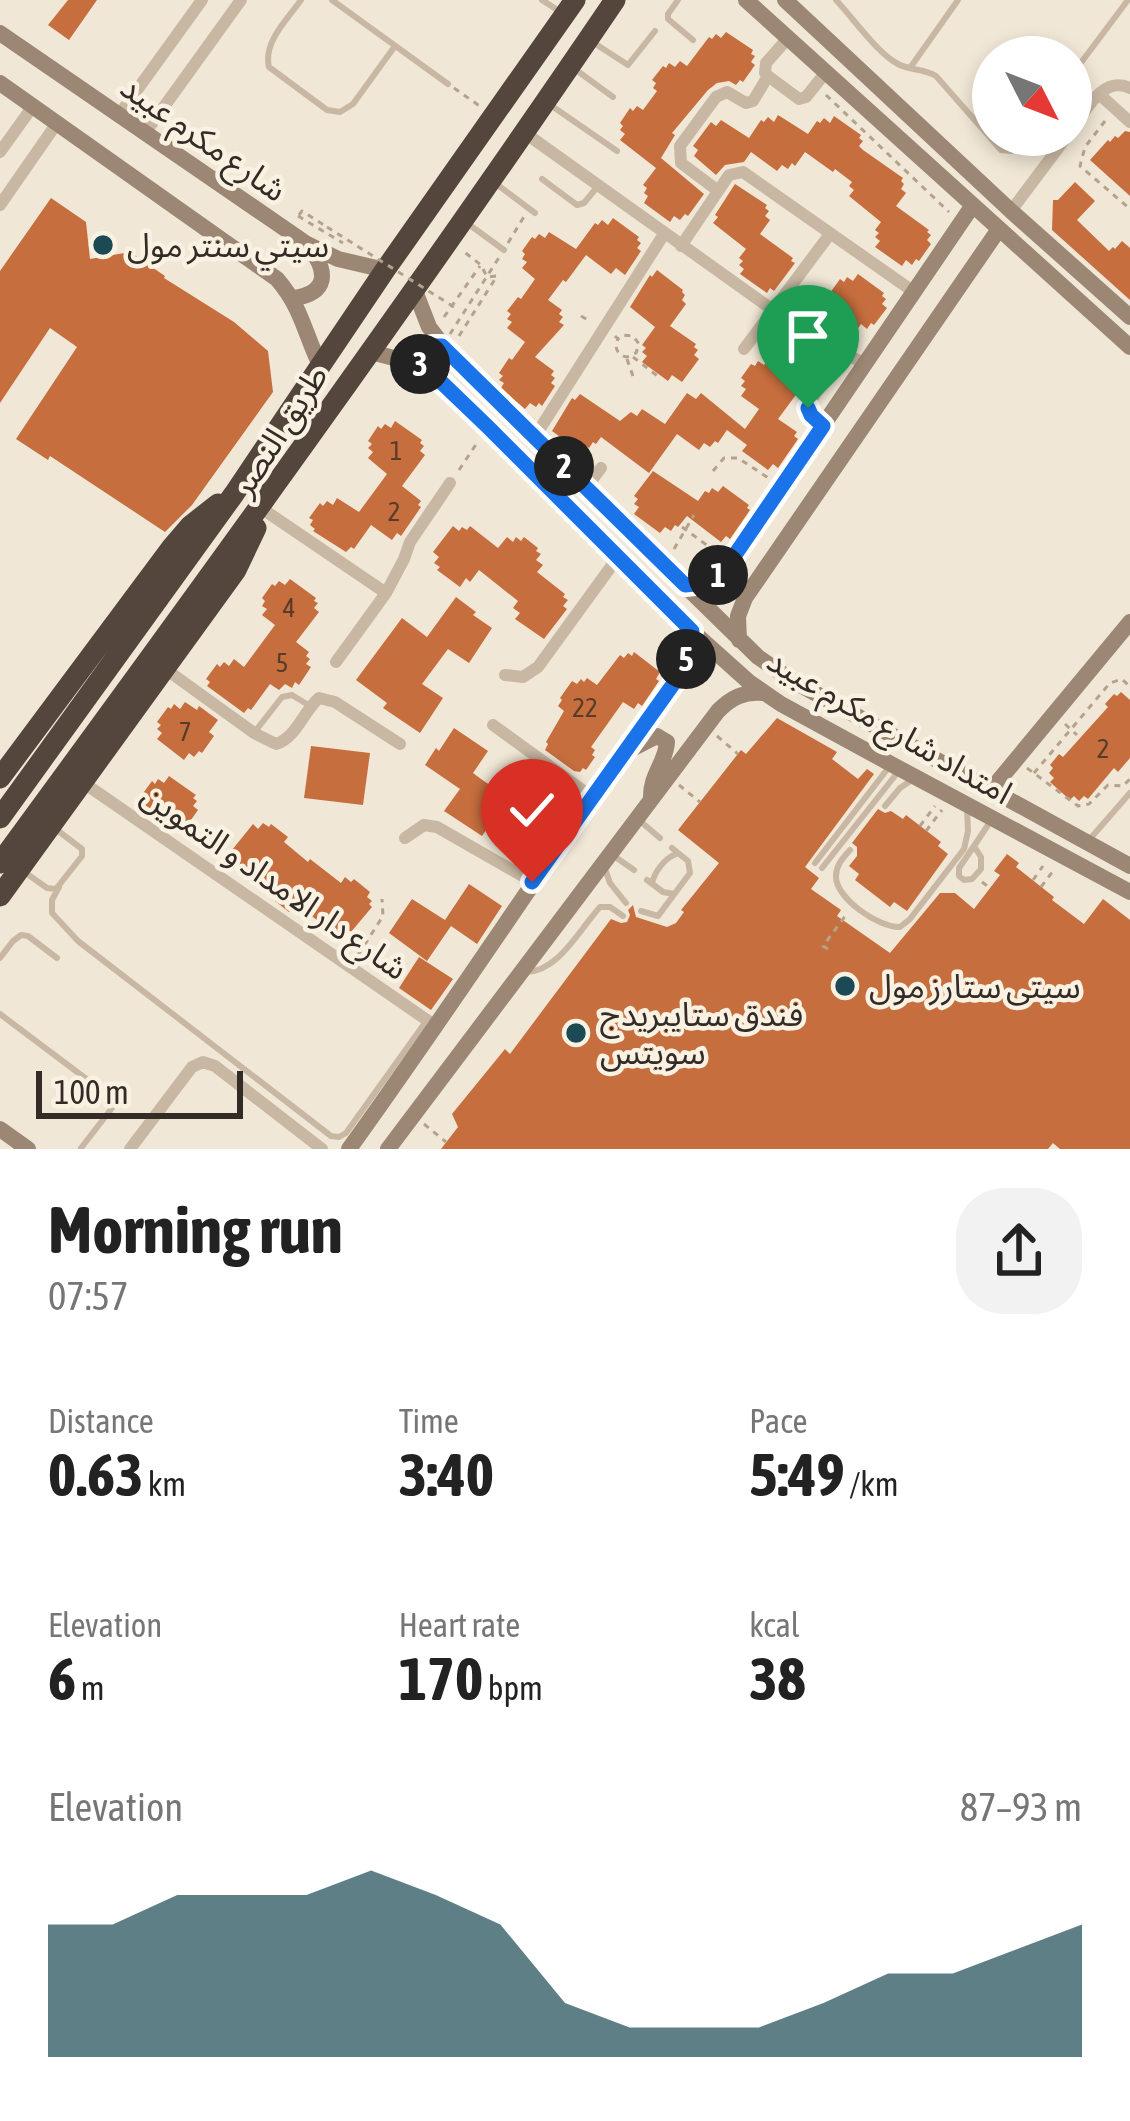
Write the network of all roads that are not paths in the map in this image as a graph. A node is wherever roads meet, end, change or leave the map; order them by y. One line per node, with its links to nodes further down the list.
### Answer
1 (202, 0): 33 (street)
2 (241, 0): 38 (street)
3 (302, 0): 19 (lane)
4 (332, 0): 19 (lane)
5 (542, 0): 13 (lane)
6 (614, 0): 16 (highway, طريق النصر)
7 (679, 0): 18 (lane)
8 (746, 0): 17 (street)
9 (784, 0): 49 (street)
10 (836, 0): 22 (lane)
11 (958, 0): 22 (lane)
12 (1128, 0): 20 (lane)
13 (570, 7): 60 (highway, طريق النصر)
14 (655, 31): 16 (lane)
15 (0, 34): 33 (street, شارع مكرم عبيد)
16 (588, 38): 21 (highway, طريق النصر)
17 (788, 38): 23 (street); 24 (street)
18 (693, 40)
19 (395, 46): 26 (lane)
20 (1092, 48)
21 (570, 66): 29 (lane); 30 (highway, طريق النصر)
22 (910, 68): 34 (lane)
23 (768, 76): 24 (street); 46 (street)
24 (821, 78): 48 (street)
25 (0, 83): 32 (street)
26 (448, 84)
27 (1130, 88): 28 (street)
28 (1099, 94): 31 (street); 35 (street)
29 (613, 97)
30 (546, 102): 37 (highway, طريق النصر); 40 (lane)
31 (1092, 103)
32 (33, 106): 36 (street); 39 (street)
33 (119, 116): 38 (street, شارع مكرم عبيد)
34 (972, 117)
35 (1130, 122)
36 (57, 124): 39 (street); 63 (street)
37 (525, 133): 44 (highway, طريق النصر); 45 (street)
38 (145, 134): 56 (street, شارع مكرم عبيد)
39 (28, 139): 41 (street); 47 (street)
40 (616, 151)
41 (0, 152)
42 (1053, 156): 49 (street)
43 (542, 179): 45 (lane)
44 (492, 180): 50 (lane); 51 (highway, طريق النصر)
45 (598, 186): 54 (street)
46 (717, 190): 55 (street); 57 (street)
47 (0, 205)
48 (973, 205): 52 (street); 53 (street)
49 (1011, 211): 65 (street)
50 (535, 213)
51 (464, 221): 58 (lane); 61 (highway, طريق النصر)
52 (1000, 229): 59 (street); 68 (street)
53 (956, 231): 59 (street); 62 (street)
54 (664, 234): 57 (street); 76 (street)
55 (830, 234): 62 (street); 64 (street)
56 (307, 244): 60 (street, شارع مكرم عبيد); 63 (street)
57 (681, 246): 64 (street)
58 (504, 250)
59 (978, 261): 83 (street)
60 (385, 270): 71 (highway, طريق النصر)
61 (415, 291): 67 (street, امتداد شارع مكرم عبيد); 70 (highway, طريق النصر)
62 (914, 292): 72 (street)
63 (294, 298): 71 (street)
64 (773, 310): 66 (street)
65 (1130, 317)
66 (761, 326): 69 (street); 74 (street)
67 (437, 339): 73 (street); 76 (street, امتداد شارع مكرم عبيد)
68 (1130, 347)
69 (744, 349)
70 (371, 352): 73 (street, امتداد شارع مكرم عبيد); 81 (highway, طريق النصر)
71 (320, 364): 80 (highway, طريق النصر)
72 (865, 364): 74 (street); 75 (street)
73 (420, 367): 84 (street, امتداد شارع مكرم عبيد)
74 (826, 378): 75 (street)
75 (823, 426): 82 (street)
76 (534, 438): 79 (street, امتداد شارع مكرم عبيد)
77 (601, 468): 79 (street)
78 (450, 483): 86 (street)
79 (586, 488): 85 (street, امتداد شارع مكرم عبيد)
80 (234, 494): 101 (highway, طريق النصر); 109 (highway)
81 (261, 508): 86 (street); 92 (highway, طريق النصر); 120 (highway)
82 (749, 534): 83 (street); 85 (street)
83 (776, 553): 89 (street)
84 (618, 557): 88 (street, امتداد شارع مكرم عبيد); 93 (street)
85 (685, 585): 89 (street, امتداد شارع مكرم عبيد)
86 (386, 593): 91 (street)
87 (1130, 622): 90 (street)
88 (692, 631): 94 (street, امتداد شارع مكرم عبيد); 99 (street)
89 (740, 641): 103 (street, امتداد شارع مكرم عبيد)
90 (1124, 643): 103 (street)
91 (336, 662)
92 (164, 668): 97 (street); 102 (highway, طريق النصر)
93 (505, 675)
94 (765, 694): 100 (street, امتداد شارع مكرم عبيد); 106 (street)
95 (310, 706): 97 (lane); 97 (street); 98 (street)
96 (493, 725): 105 (street)
97 (254, 733)
98 (400, 744)
99 (621, 755): 105 (street); 106 (street)
100 (902, 771): 107 (lane); 108 (street, امتداد شارع مكرم عبيد); 121 (lane)
101 (0, 778)
102 (81, 781): 112 (highway, طريق النصر); 135 (street, شارع دار الامداد و التموين)
103 (990, 791): 115 (street, امتداد شارع مكرم عبيد)
104 (1130, 793): 115 (lane)
105 (592, 797): 123 (street)
106 (651, 800): 110 (street)
107 (885, 806)
108 (967, 806): 111 (street, امتداد شارع مكرم عبيد); 117 (lane)
109 (0, 818)
110 (637, 819): 114 (lane); 118 (street)
111 (992, 819): 116 (lane); 125 (street, امتداد شارع مكرم عبيد)
112 (50, 825): 120 (highway, طريق النصر); 124 (lane)
113 (405, 838): 123 (street)
114 (660, 838)
115 (1087, 843): 119 (street, امتداد شارع مكرم عبيد)
116 (974, 846): 116 (lane)
117 (850, 850)
118 (607, 859): 122 (lane); 128 (lane); 133 (street)
119 (1127, 859)
120 (10, 866): 124 (lane); 127 (highway, طريق النصر)
121 (818, 866)
122 (634, 871)
123 (532, 882): 135 (street)
124 (59, 887): 135 (lane)
125 (1130, 892)
126 (674, 894): 126 (lane); 129 (lane)
127 (0, 896)
128 (626, 903)
129 (640, 911)
130 (623, 916): 133 (lane)
131 (1, 955): 132 (lane)
132 (57, 958)
133 (522, 972): 142 (street)
134 (0, 1014): 137 (lane)
135 (432, 1023): 141 (street)
136 (0, 1129): 138 (street)
137 (81, 1148)
138 (28, 1149)
139 (130, 1149): 140 (street)
140 (322, 1149)
141 (349, 1149)
142 (388, 1149)

